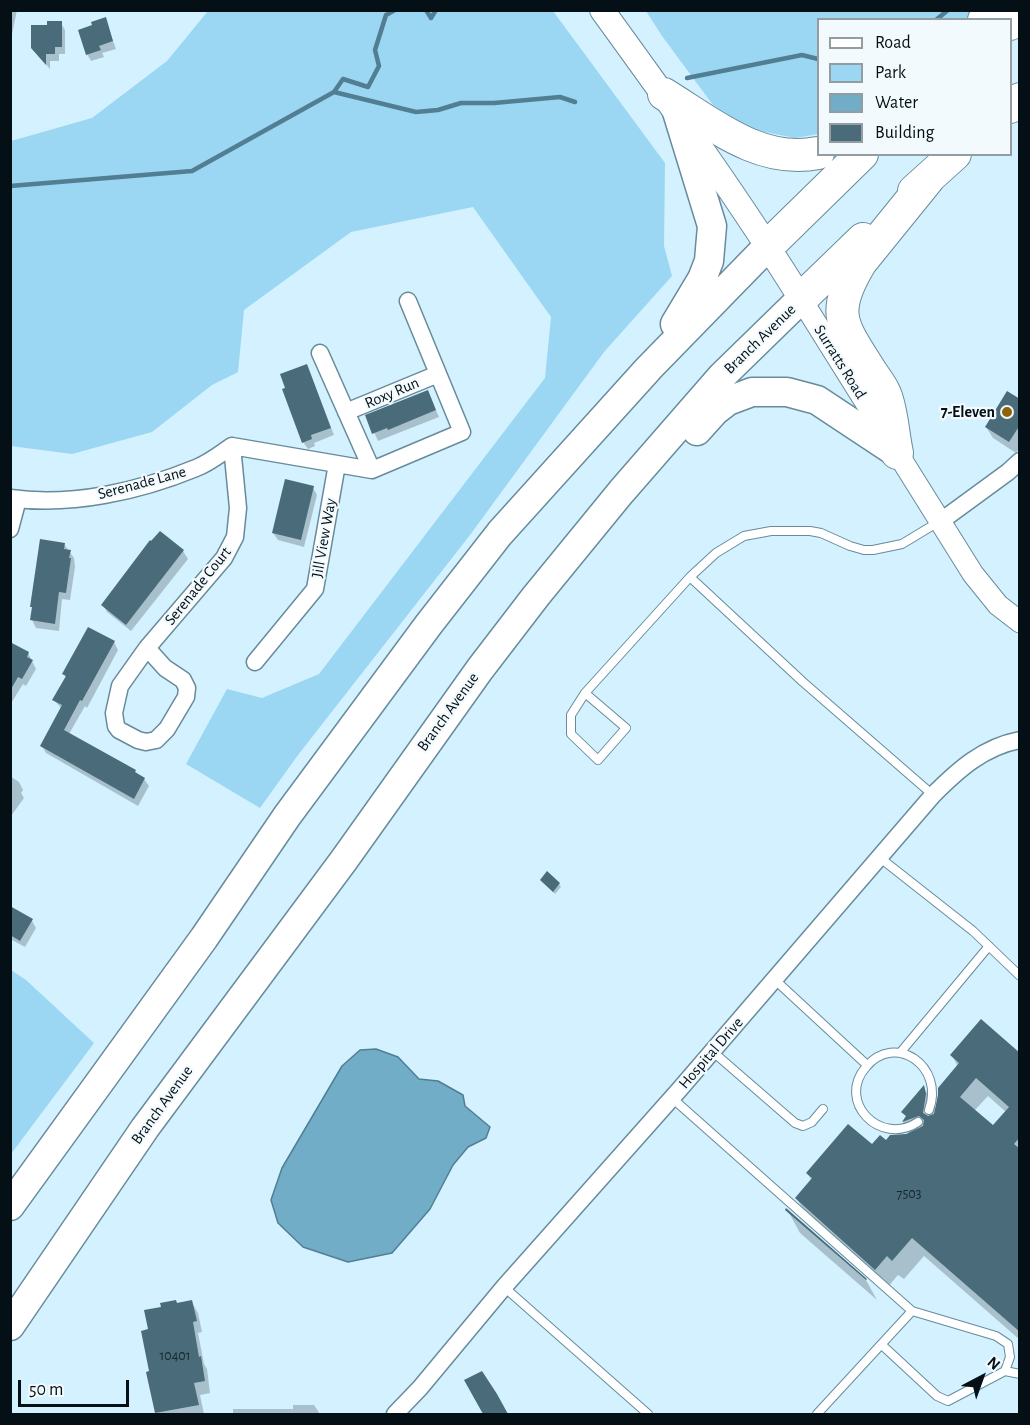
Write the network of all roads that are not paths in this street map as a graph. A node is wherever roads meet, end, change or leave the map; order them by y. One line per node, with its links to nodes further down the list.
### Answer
1 (602, 10): 2 (main road, Surratts Road)
2 (671, 103): 3 (highway); 7 (main road, Surratts Road); 11 (highway)
3 (817, 153)
4 (860, 156): 7 (highway)
5 (953, 156): 6 (highway, Branch Avenue)
6 (929, 178): 8 (highway, Branch Avenue); 15 (highway)
7 (768, 246): 8 (main road, Surratts Road); 11 (highway)
8 (801, 299): 15 (street, Surratts Road); 19 (highway, Branch Avenue)
9 (408, 301): 12 (street)
10 (320, 353): 13 (street)
11 (649, 368): 41 (highway)
12 (438, 374): 13 (street, Roxy Run); 18 (street)
13 (346, 412): 18 (street)
14 (232, 446): 17 (street); 20 (street, Serenade Lane); 25 (street, Serenade Court)
15 (897, 453): 19 (highway); 21 (street, Surratts Road)
16 (1020, 461): 21 (street)
17 (337, 464): 18 (street); 26 (street, Jill View Way)
18 (372, 470)
19 (621, 492): 44 (highway, Branch Avenue)
20 (14, 498): 22 (street)
21 (940, 521): 23 (lane); 24 (street, Surratts Road)
22 (10, 529)
23 (690, 577): 27 (lane); 29 (lane)
24 (1020, 622)
25 (147, 648): 25 (street, Serenade Court)
26 (255, 662)
27 (585, 693): 27 (lane)
28 (1020, 740): 29 (street, Hospital Drive)
29 (933, 795): 30 (street, Hospital Drive)
30 (879, 857): 31 (lane); 33 (street, Hospital Drive)
31 (989, 946): 32 (lane); 35 (lane)
32 (1020, 976)
33 (774, 979): 34 (street, Hospital Drive); 36 (lane)
34 (712, 1051): 37 (street, Hospital Drive); 38 (lane)
35 (900, 1053): 36 (lane); 39 (lane)
36 (867, 1065): 40 (lane)
37 (672, 1098): 42 (street, Hospital Drive); 43 (lane)
38 (823, 1109)
39 (929, 1110)
40 (918, 1122)
41 (10, 1206)
42 (504, 1287): 48 (street, Hospital Drive); 49 (lane)
43 (912, 1311): 45 (lane); 46 (lane)
44 (10, 1326)
45 (882, 1345): 46 (lane); 50 (lane)
46 (1005, 1371): 47 (lane)
47 (1020, 1374)
48 (395, 1414)
49 (648, 1414)
50 (817, 1414)

